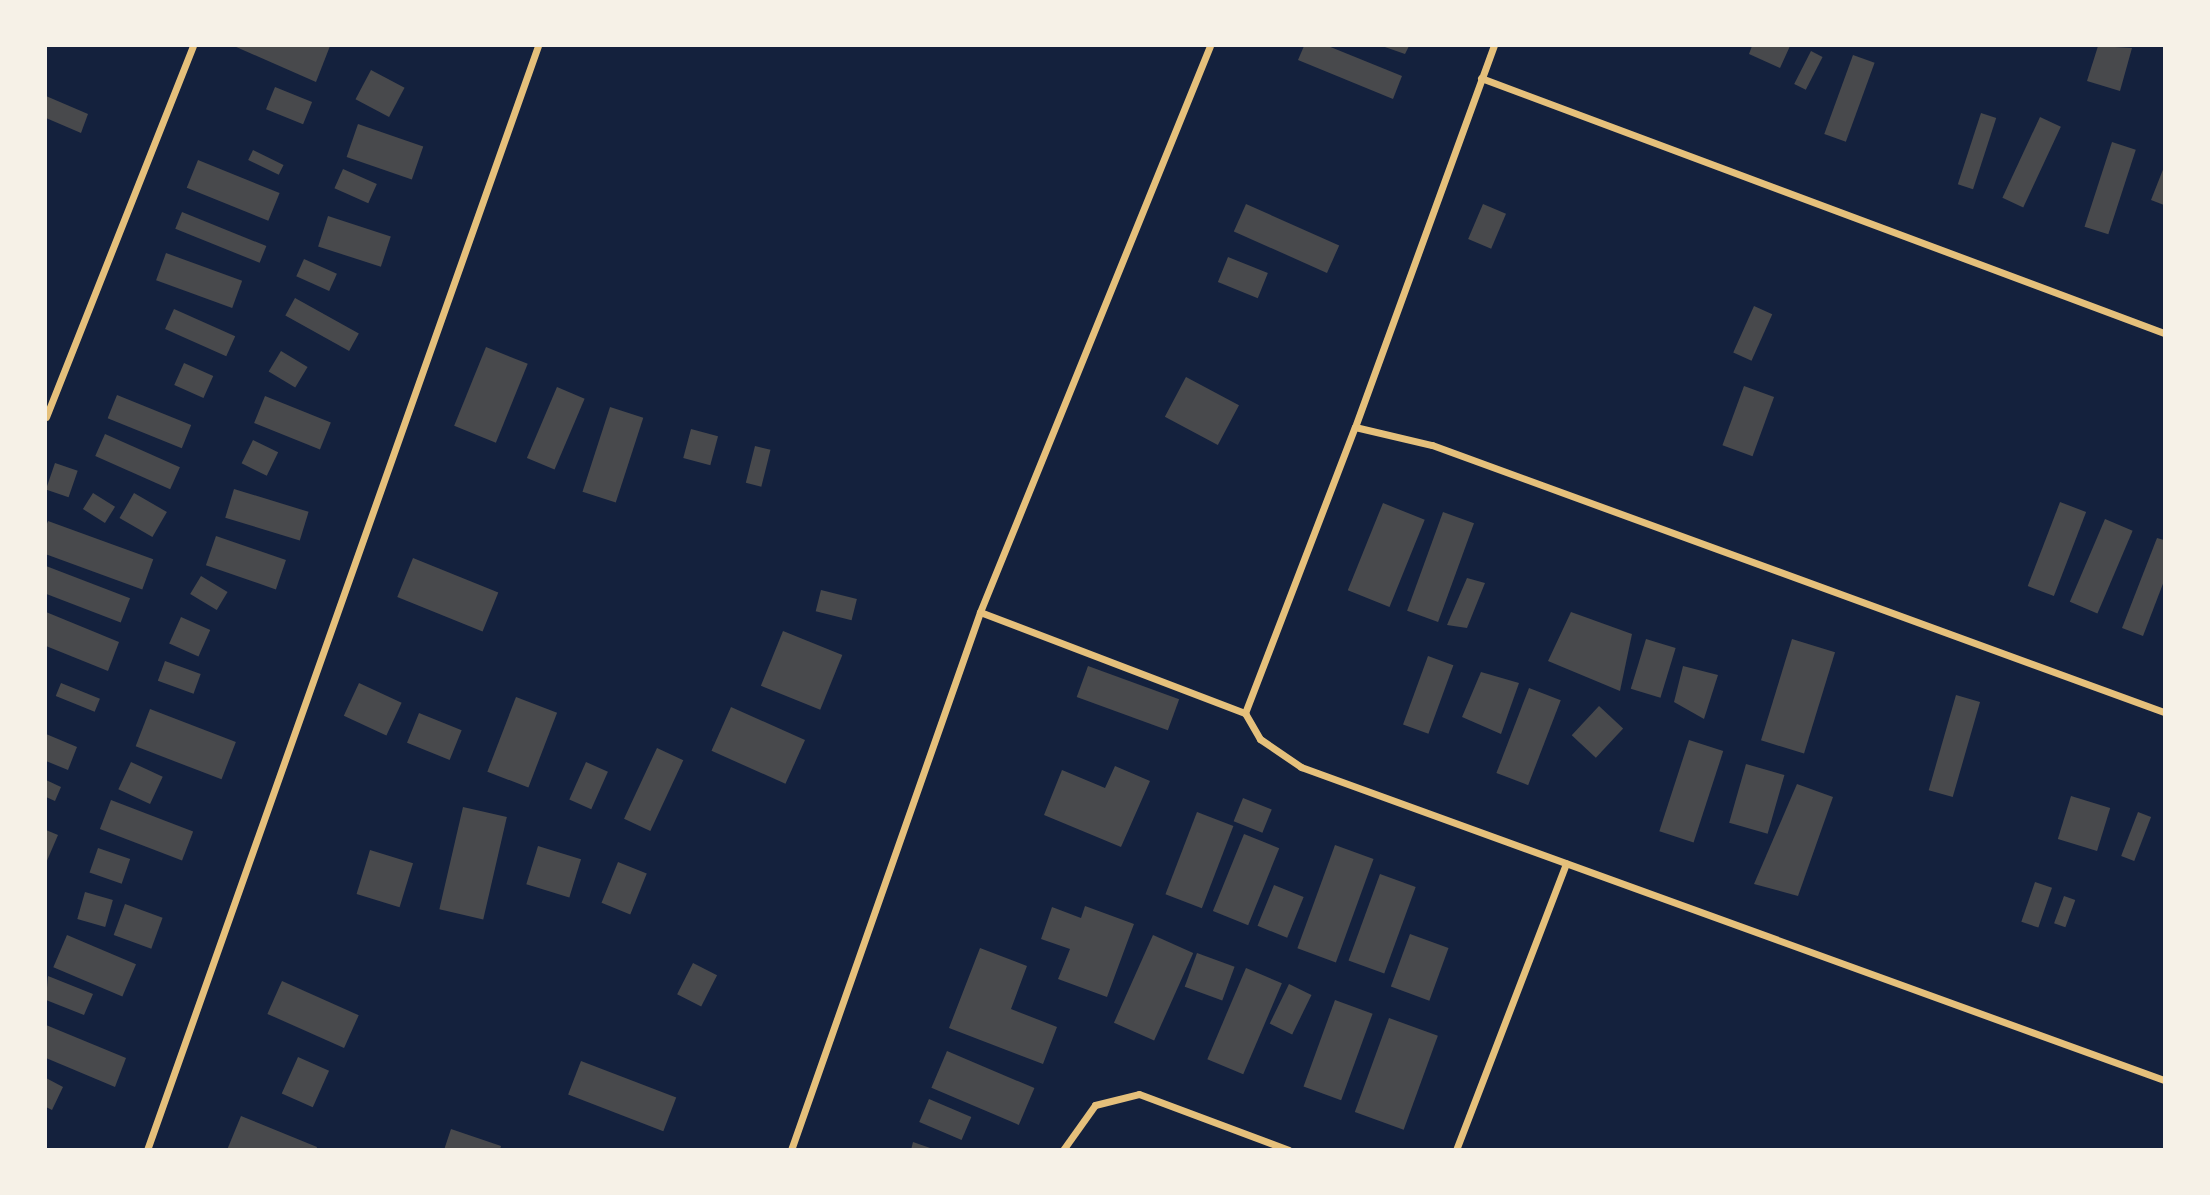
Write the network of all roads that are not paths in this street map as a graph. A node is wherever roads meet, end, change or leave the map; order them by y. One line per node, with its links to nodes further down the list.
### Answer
1 (193, 46): 7 (street)
2 (538, 46): 14 (street)
3 (1210, 46): 9 (street)
4 (1494, 46): 5 (street)
5 (1481, 78): 6 (street); 8 (street)
6 (2165, 332)
7 (46, 417)
8 (1355, 428): 10 (street); 11 (street)
9 (981, 612): 11 (street); 15 (street)
10 (2165, 712)
11 (1245, 713): 12 (street)
12 (1566, 863): 13 (street); 18 (street)
13 (2165, 1080)
14 (147, 1150)
15 (790, 1150)
16 (1063, 1150): 17 (street)
17 (1289, 1150)
18 (1457, 1150)

